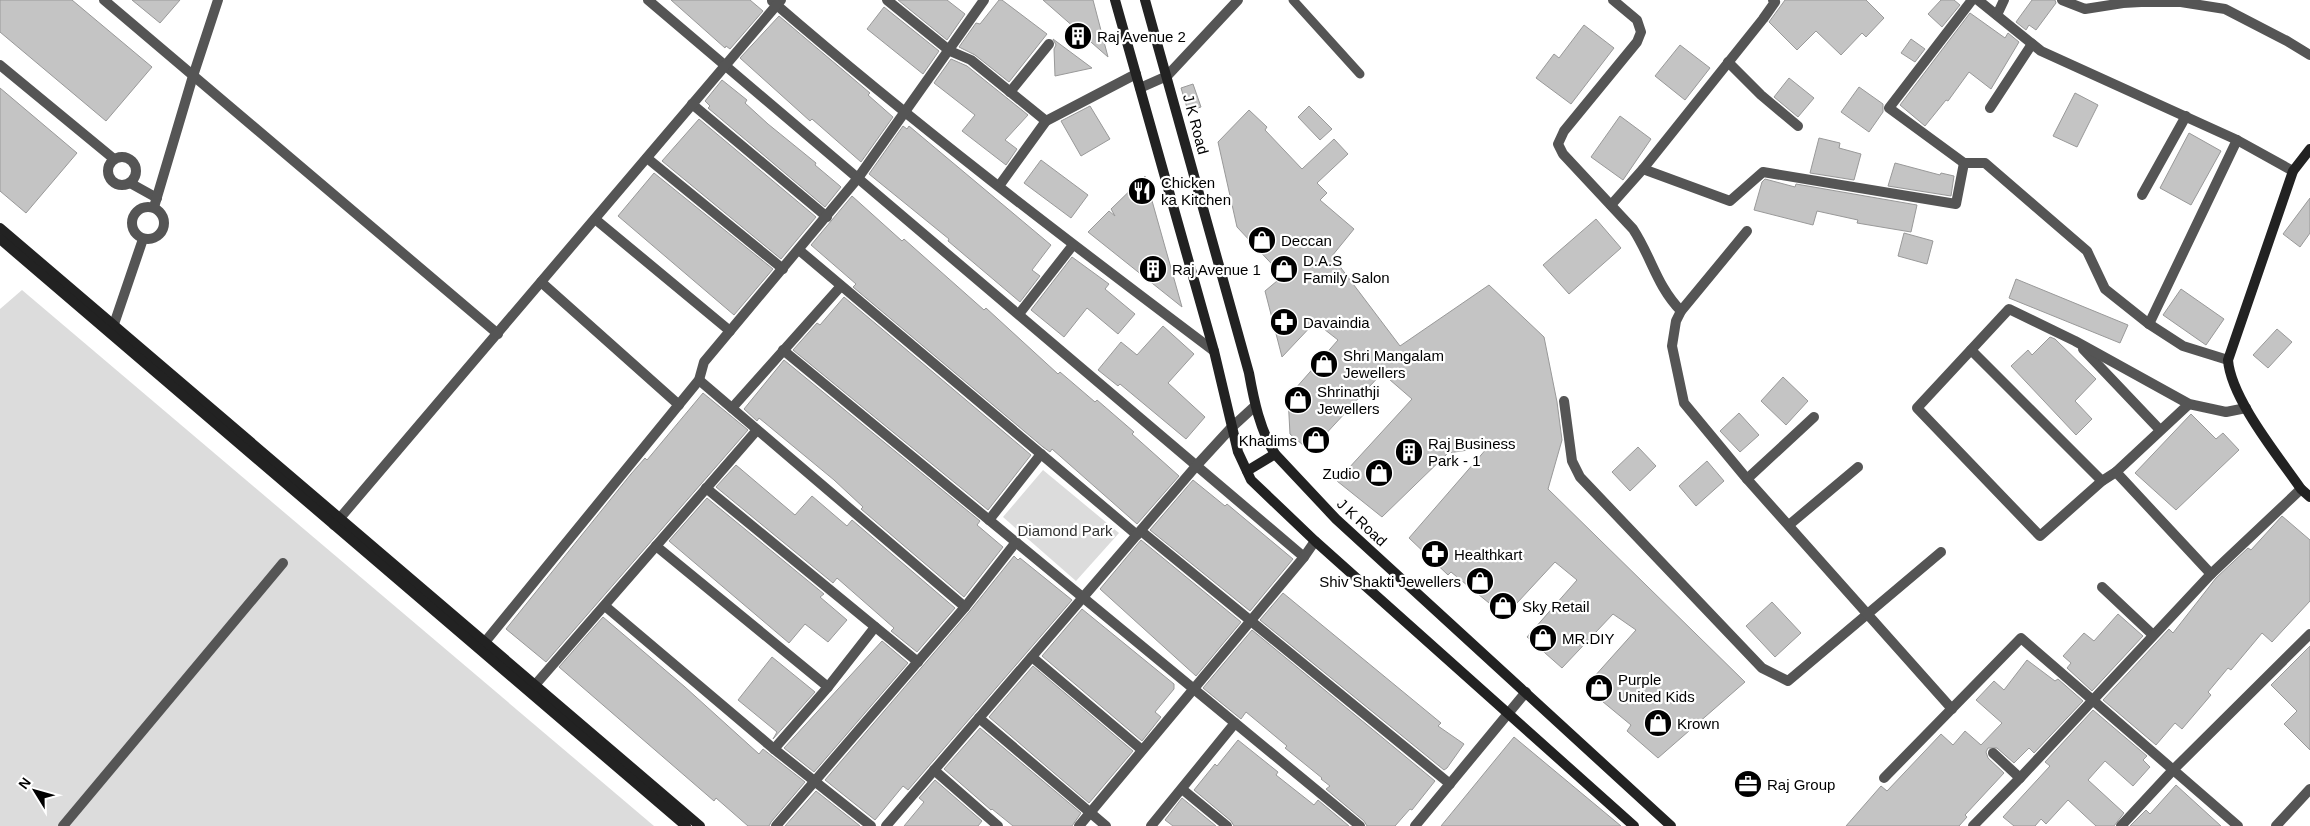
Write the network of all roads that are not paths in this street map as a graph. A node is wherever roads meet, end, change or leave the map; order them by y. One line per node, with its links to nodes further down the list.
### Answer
1 (104, 0): 28 (street)
2 (218, 0): 28 (street)
3 (648, 0): 25 (street)
4 (887, 0): 21 (street)
5 (984, 0): 21 (street)
6 (1115, 0): 26 (main road)
7 (1145, 0): 29 (main road, J K Road)
8 (1238, 0): 29 (street)
9 (1293, 0): 27 (lane)
10 (1613, 0): 50 (street)
11 (1773, 0): 23 (street)
12 (1972, 0): 42 (street)
13 (1978, 0): 18 (street)
14 (2004, 0): 18 (street)
15 (2062, 0): 16 (street)
16 (2142, 1): 22 (street)
17 (776, 2): 25 (street); 34 (street)
18 (1997, 15): 20 (street)
19 (1049, 44): 31 (street)
20 (2032, 44): 33 (street); 35 (street)
21 (950, 51): 31 (street); 34 (street)
22 (2310, 55)
23 (1728, 62): 37 (street); 43 (street)
24 (0, 65): 41 (street)
25 (725, 65): 32 (street); 45 (street)
26 (1136, 74): 30 (main road); 36 (street)
27 (1360, 74)
28 (193, 76): 49 (street); 67 (street)
29 (1168, 76): 30 (street); 77 (main road, J K Road)
30 (1140, 88): 71 (main road)
31 (1010, 92): 36 (street)
32 (692, 104): 40 (street); 51 (street)
33 (1990, 108)
34 (904, 112): 45 (street); 47 (street)
35 (2186, 116): 38 (street); 48 (street)
36 (1046, 121): 47 (street)
37 (1798, 126)
38 (2236, 140): 44 (street); 64 (street)
39 (2310, 149): 44 (main road)
40 (647, 158): 52 (street); 59 (street)
41 (114, 160): 46 (street); 46 (street)
42 (1964, 163): 43 (street); 64 (street)
43 (1643, 169): 50 (street)
44 (2293, 171): 72 (main road)
45 (858, 178): 51 (street); 63 (street)
46 (130, 183): 49 (street)
47 (999, 186): 57 (street)
48 (2142, 195)
49 (156, 203): 55 (street); 55 (street)
50 (1611, 205): 62 (street)
51 (827, 217): 58 (street)
52 (595, 219): 60 (street); 66 (street)
53 (0, 228): 65 (main road)
54 (1747, 231): 62 (street)
55 (142, 238): 65 (street)
56 (0, 239): 65 (main road)
57 (1073, 245): 63 (street); 71 (street)
58 (799, 250): 59 (street); 61 (street)
59 (783, 269): 66 (street)
60 (541, 282): 67 (street); 76 (street)
61 (842, 286): 69 (street); 84 (street)
62 (1681, 311): 90 (street)
63 (1019, 314): 86 (street)
64 (2149, 324): 72 (street)
65 (112, 330): 96 (main road)
66 (730, 331): 73 (street)
67 (498, 334): 96 (street)
68 (2075, 341): 70 (street); 75 (street); 83 (street)
69 (783, 350): 78 (street); 95 (street)
70 (1971, 350): 91 (street); 91 (street)
71 (1214, 351): 81 (main road)
72 (2228, 360): 79 (main road)
73 (699, 380): 76 (street); 78 (street)
74 (1564, 401): 110 (street)
75 (2189, 404): 79 (street); 83 (street)
76 (679, 405): 115 (street)
77 (1255, 406): 81 (street); 85 (main road, J K Road)
78 (732, 408): 82 (street)
79 (2246, 408): 93 (main road)
80 (1814, 417): 90 (street)
81 (1231, 428): 86 (street); 88 (main road)
82 (757, 430): 92 (street); 109 (street)
83 (2160, 430): 89 (street)
84 (1041, 454): 95 (street); 98 (street)
85 (1275, 454): 88 (main road); 121 (main road, J K Road)
86 (1197, 465): 98 (street); 103 (street)
87 (1858, 467): 97 (street)
88 (1247, 471): 99 (main road)
89 (2116, 472): 91 (street); 105 (street)
90 (1747, 479): 97 (street)
91 (2102, 481)
92 (706, 488): 101 (street); 112 (street)
93 (2301, 489): 94 (main road); 105 (street)
94 (2310, 497)
95 (988, 520): 100 (street)
96 (337, 521): 115 (main road); 141 (main road)
97 (1788, 525): 110 (street)
98 (1139, 533): 107 (street); 111 (street)
99 (1315, 540): 103 (street); 124 (main road)
100 (1016, 542): 107 (street); 109 (street)
101 (656, 546): 108 (street); 119 (street)
102 (1941, 552): 110 (street)
103 (1304, 557): 111 (street)
104 (282, 563): 140 (street)
105 (2211, 574): 114 (street)
106 (2102, 587): 114 (street)
107 (1083, 598): 116 (street); 120 (street)
108 (605, 606): 118 (street); 127 (street)
109 (965, 607): 117 (street)
110 (1867, 613): 123 (street)
111 (1250, 621): 120 (street); 135 (street)
112 (875, 627): 117 (street); 119 (street)
113 (2310, 634): 131 (street)
114 (2154, 635): 122 (street)
115 (485, 642): 118 (main road)
116 (1032, 657): 125 (street); 128 (street)
117 (918, 662): 134 (street)
118 (534, 685): 142 (main road)
119 (828, 687): 127 (street)
120 (1194, 689): 126 (street); 128 (street)
121 (1526, 692): 124 (street); 154 (main road, J K Road)
122 (2092, 700): 123 (street); 131 (street); 133 (street)
123 (1952, 709): 132 (street)
124 (1509, 713): 135 (street); 153 (main road)
125 (979, 718): 130 (street); 138 (street)
126 (1235, 723): 136 (street); 151 (street)
127 (774, 749): 134 (street)
128 (1142, 750): 138 (street)
129 (1993, 753): 133 (street)
130 (934, 770): 139 (street); 145 (street)
131 (2173, 770): 156 (street); 157 (street)
132 (1884, 778)
133 (2020, 778): 155 (street)
134 (815, 782): 143 (street); 144 (street)
135 (1450, 784): 152 (street)
136 (1182, 789): 149 (street); 150 (street)
137 (2310, 789): 158 (street)
138 (1090, 812): 147 (street); 148 (street)
139 (987, 822): 146 (street)
140 (63, 826)
141 (686, 826)
142 (700, 826)
143 (776, 826)
144 (872, 826)
145 (886, 826)
146 (998, 826)
147 (1079, 826)
148 (1106, 826)
149 (1151, 826)
150 (1227, 826)
151 (1360, 826)
152 (1415, 826)
153 (1634, 826)
154 (1671, 826)
155 (1973, 826)
156 (2121, 826)
157 (2238, 826)
158 (2276, 826)

